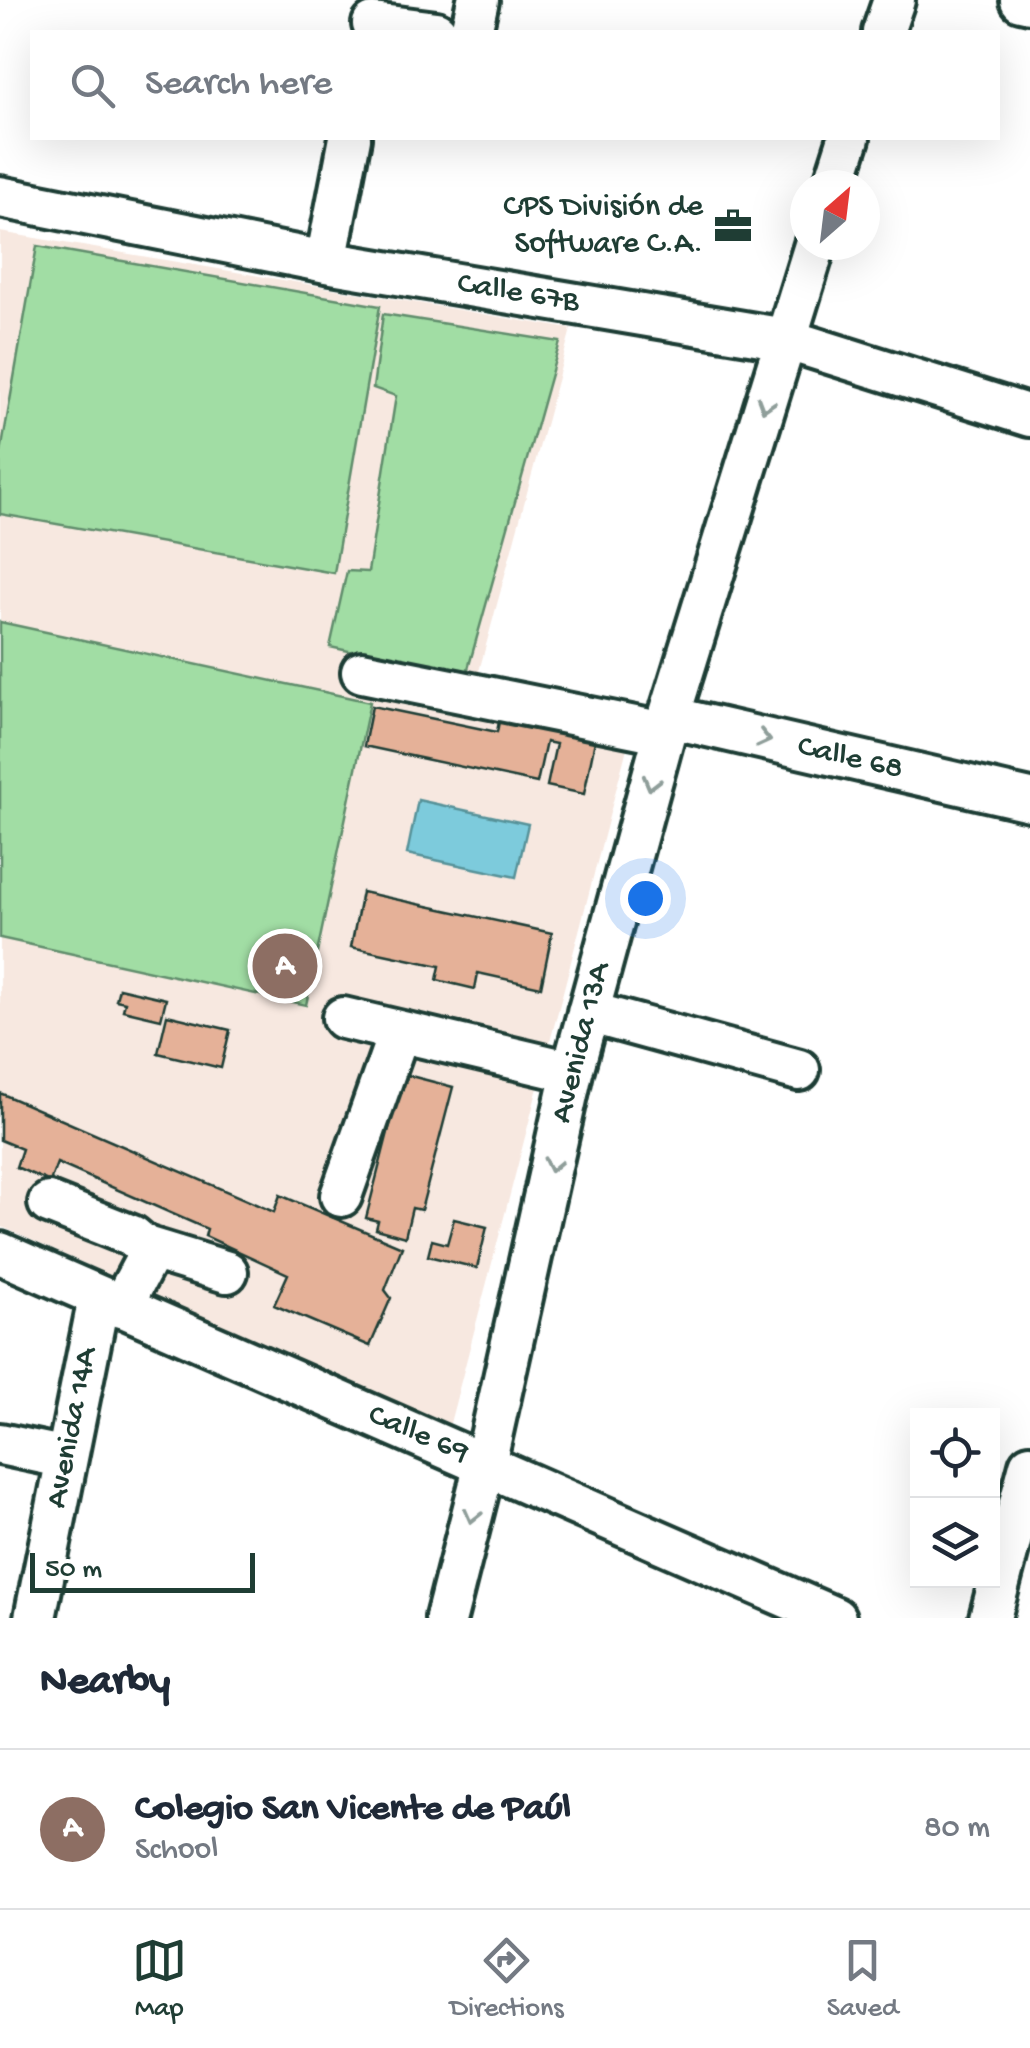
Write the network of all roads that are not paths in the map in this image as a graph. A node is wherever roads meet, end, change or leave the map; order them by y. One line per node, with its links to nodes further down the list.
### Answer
1 (478, 0): 7 (street)
2 (894, 0): 8 (street)
3 (1021, 0): 4 (street)
4 (1030, 2)
5 (373, 19): 6 (street)
6 (426, 30)
7 (471, 30)
8 (884, 30)
9 (350, 140): 14 (street)
10 (849, 140): 11 (street)
11 (839, 170)
12 (0, 197): 14 (street, Calle 67B)
13 (810, 260): 15 (street, Avenida 13A)
14 (326, 262): 15 (street, Calle 67B)
15 (785, 338): 16 (street, Calle 67B); 18 (street, Avenida 13A, one-way to 18)
16 (1030, 416)
17 (362, 672): 18 (street, Calle 68)
18 (667, 725): 19 (street, Calle 68, one-way to 19); 20 (street, Avenida 13A, one-way to 20)
19 (1030, 800)
20 (588, 1012): 23 (street); 24 (street, Avenida 13A)
21 (343, 1018): 22 (street)
22 (399, 1032): 24 (street); 25 (street)
23 (799, 1070)
24 (572, 1072): 33 (street, Avenida 13A, one-way to 33)
25 (341, 1196)
26 (49, 1204): 27 (street)
27 (145, 1248): 29 (street); 30 (street, Avenida 14A)
28 (0, 1254): 30 (street, Calle 69)
29 (227, 1272)
30 (110, 1302): 32 (street, Avenida 14A); 33 (street, Calle 69)
31 (0, 1444): 32 (street)
32 (67, 1458): 35 (street, Avenida 14A)
33 (485, 1464): 36 (street, Avenida 13A, one-way to 36); 37 (street, Calle 69)
34 (1030, 1465): 38 (street)
35 (36, 1618)
36 (446, 1618)
37 (835, 1618)
38 (990, 1618)

